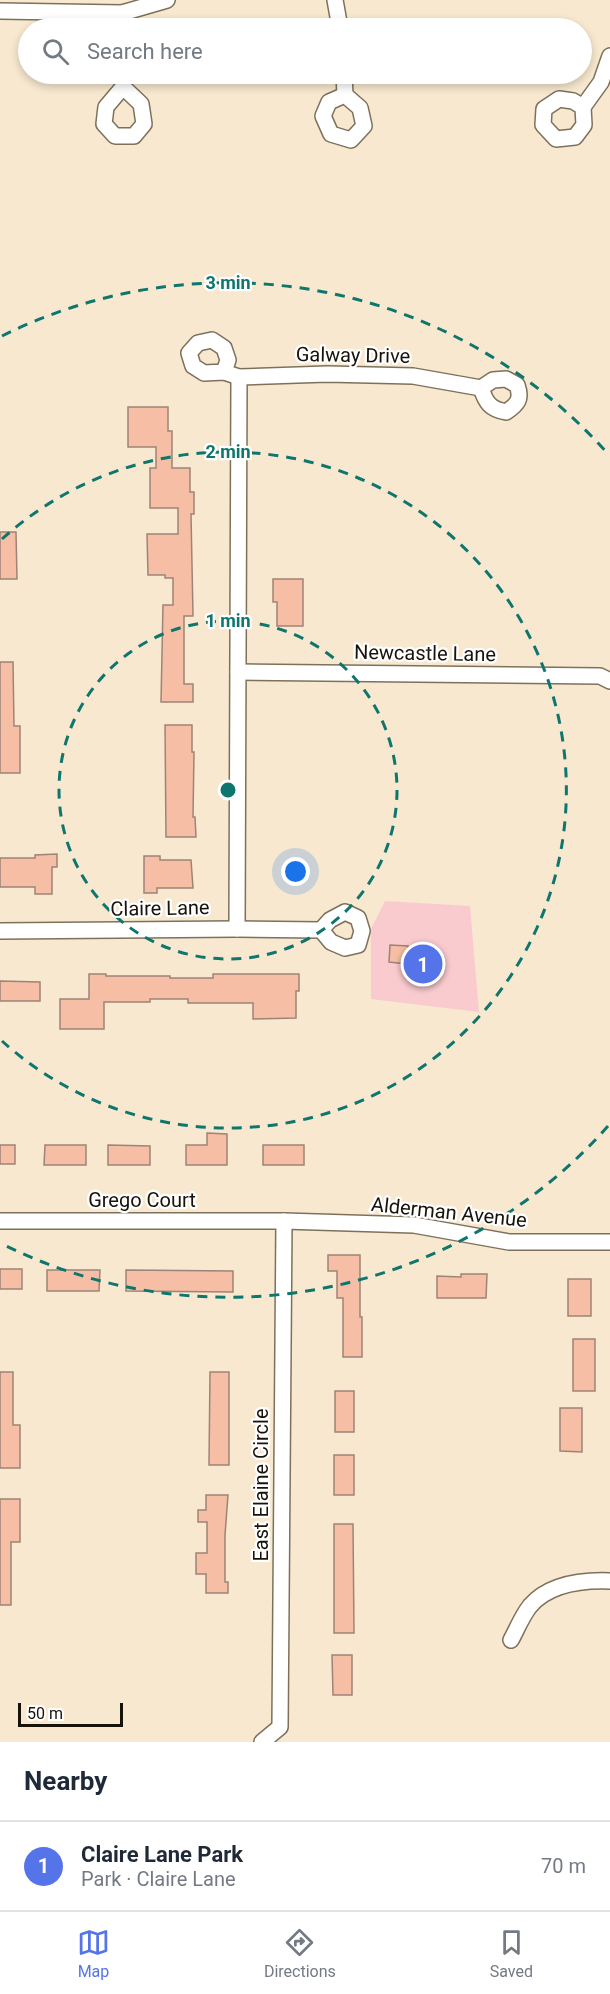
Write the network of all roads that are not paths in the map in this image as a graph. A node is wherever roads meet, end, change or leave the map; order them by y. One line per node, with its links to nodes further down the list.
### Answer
1 (167, 0): 4 (street)
2 (335, 0): 6 (street)
3 (0, 11): 4 (street)
4 (122, 13): 5 (street)
5 (122, 18)
6 (338, 18)
7 (610, 56): 10 (street)
8 (344, 84): 9 (street)
9 (345, 95)
10 (583, 107)
11 (481, 388): 12 (street, Galway Drive)
12 (238, 672): 13 (street, Newcastle Lane); 14 (street)
13 (610, 681)
14 (237, 929): 15 (street, Claire Lane); 16 (street, Claire Lane)
15 (321, 930)
16 (0, 931)
17 (0, 1221): 18 (street, Grego Court)
18 (284, 1221): 19 (street, Alderman Avenue); 22 (street, East Elaine Circle)
19 (610, 1242)
20 (610, 1581): 21 (street)
21 (511, 1640)
22 (262, 1742)

